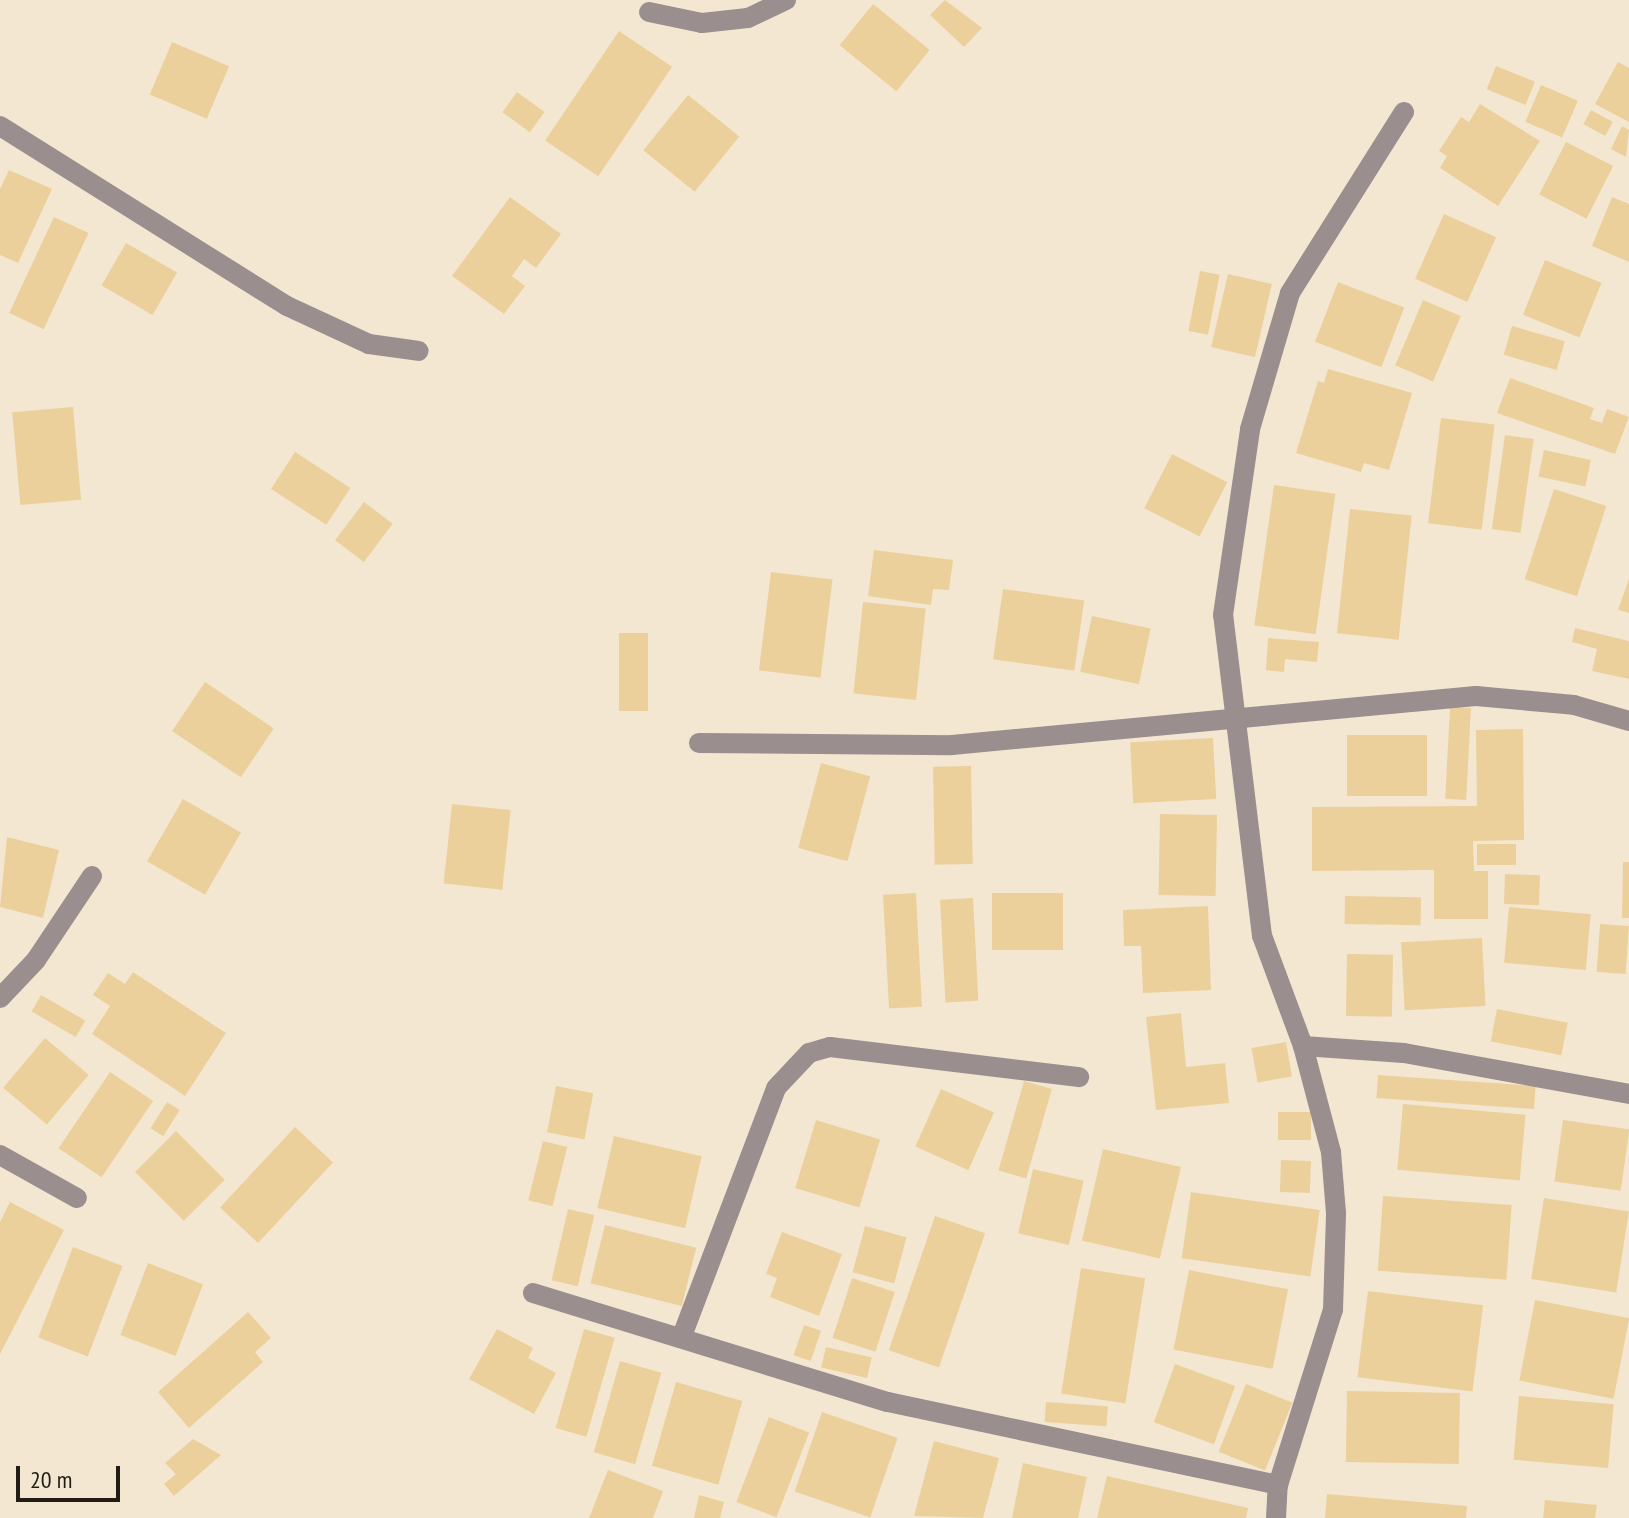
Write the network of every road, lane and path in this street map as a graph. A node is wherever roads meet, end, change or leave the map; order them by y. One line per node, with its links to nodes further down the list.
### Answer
1 (786, 0): 2 (street)
2 (649, 12)
3 (1404, 112): 6 (street)
4 (0, 126): 5 (street)
5 (419, 351)
6 (1240, 713): 7 (street); 8 (street); 11 (street)
7 (1629, 721)
8 (699, 743)
9 (92, 876): 10 (street)
10 (0, 998)
11 (1303, 1046): 13 (street); 18 (street)
12 (1079, 1077): 17 (street)
13 (1629, 1094)
14 (0, 1155): 15 (street)
15 (77, 1198)
16 (533, 1293): 17 (street)
17 (682, 1336): 18 (street)
18 (1278, 1485): 19 (street)
19 (1276, 1518)

